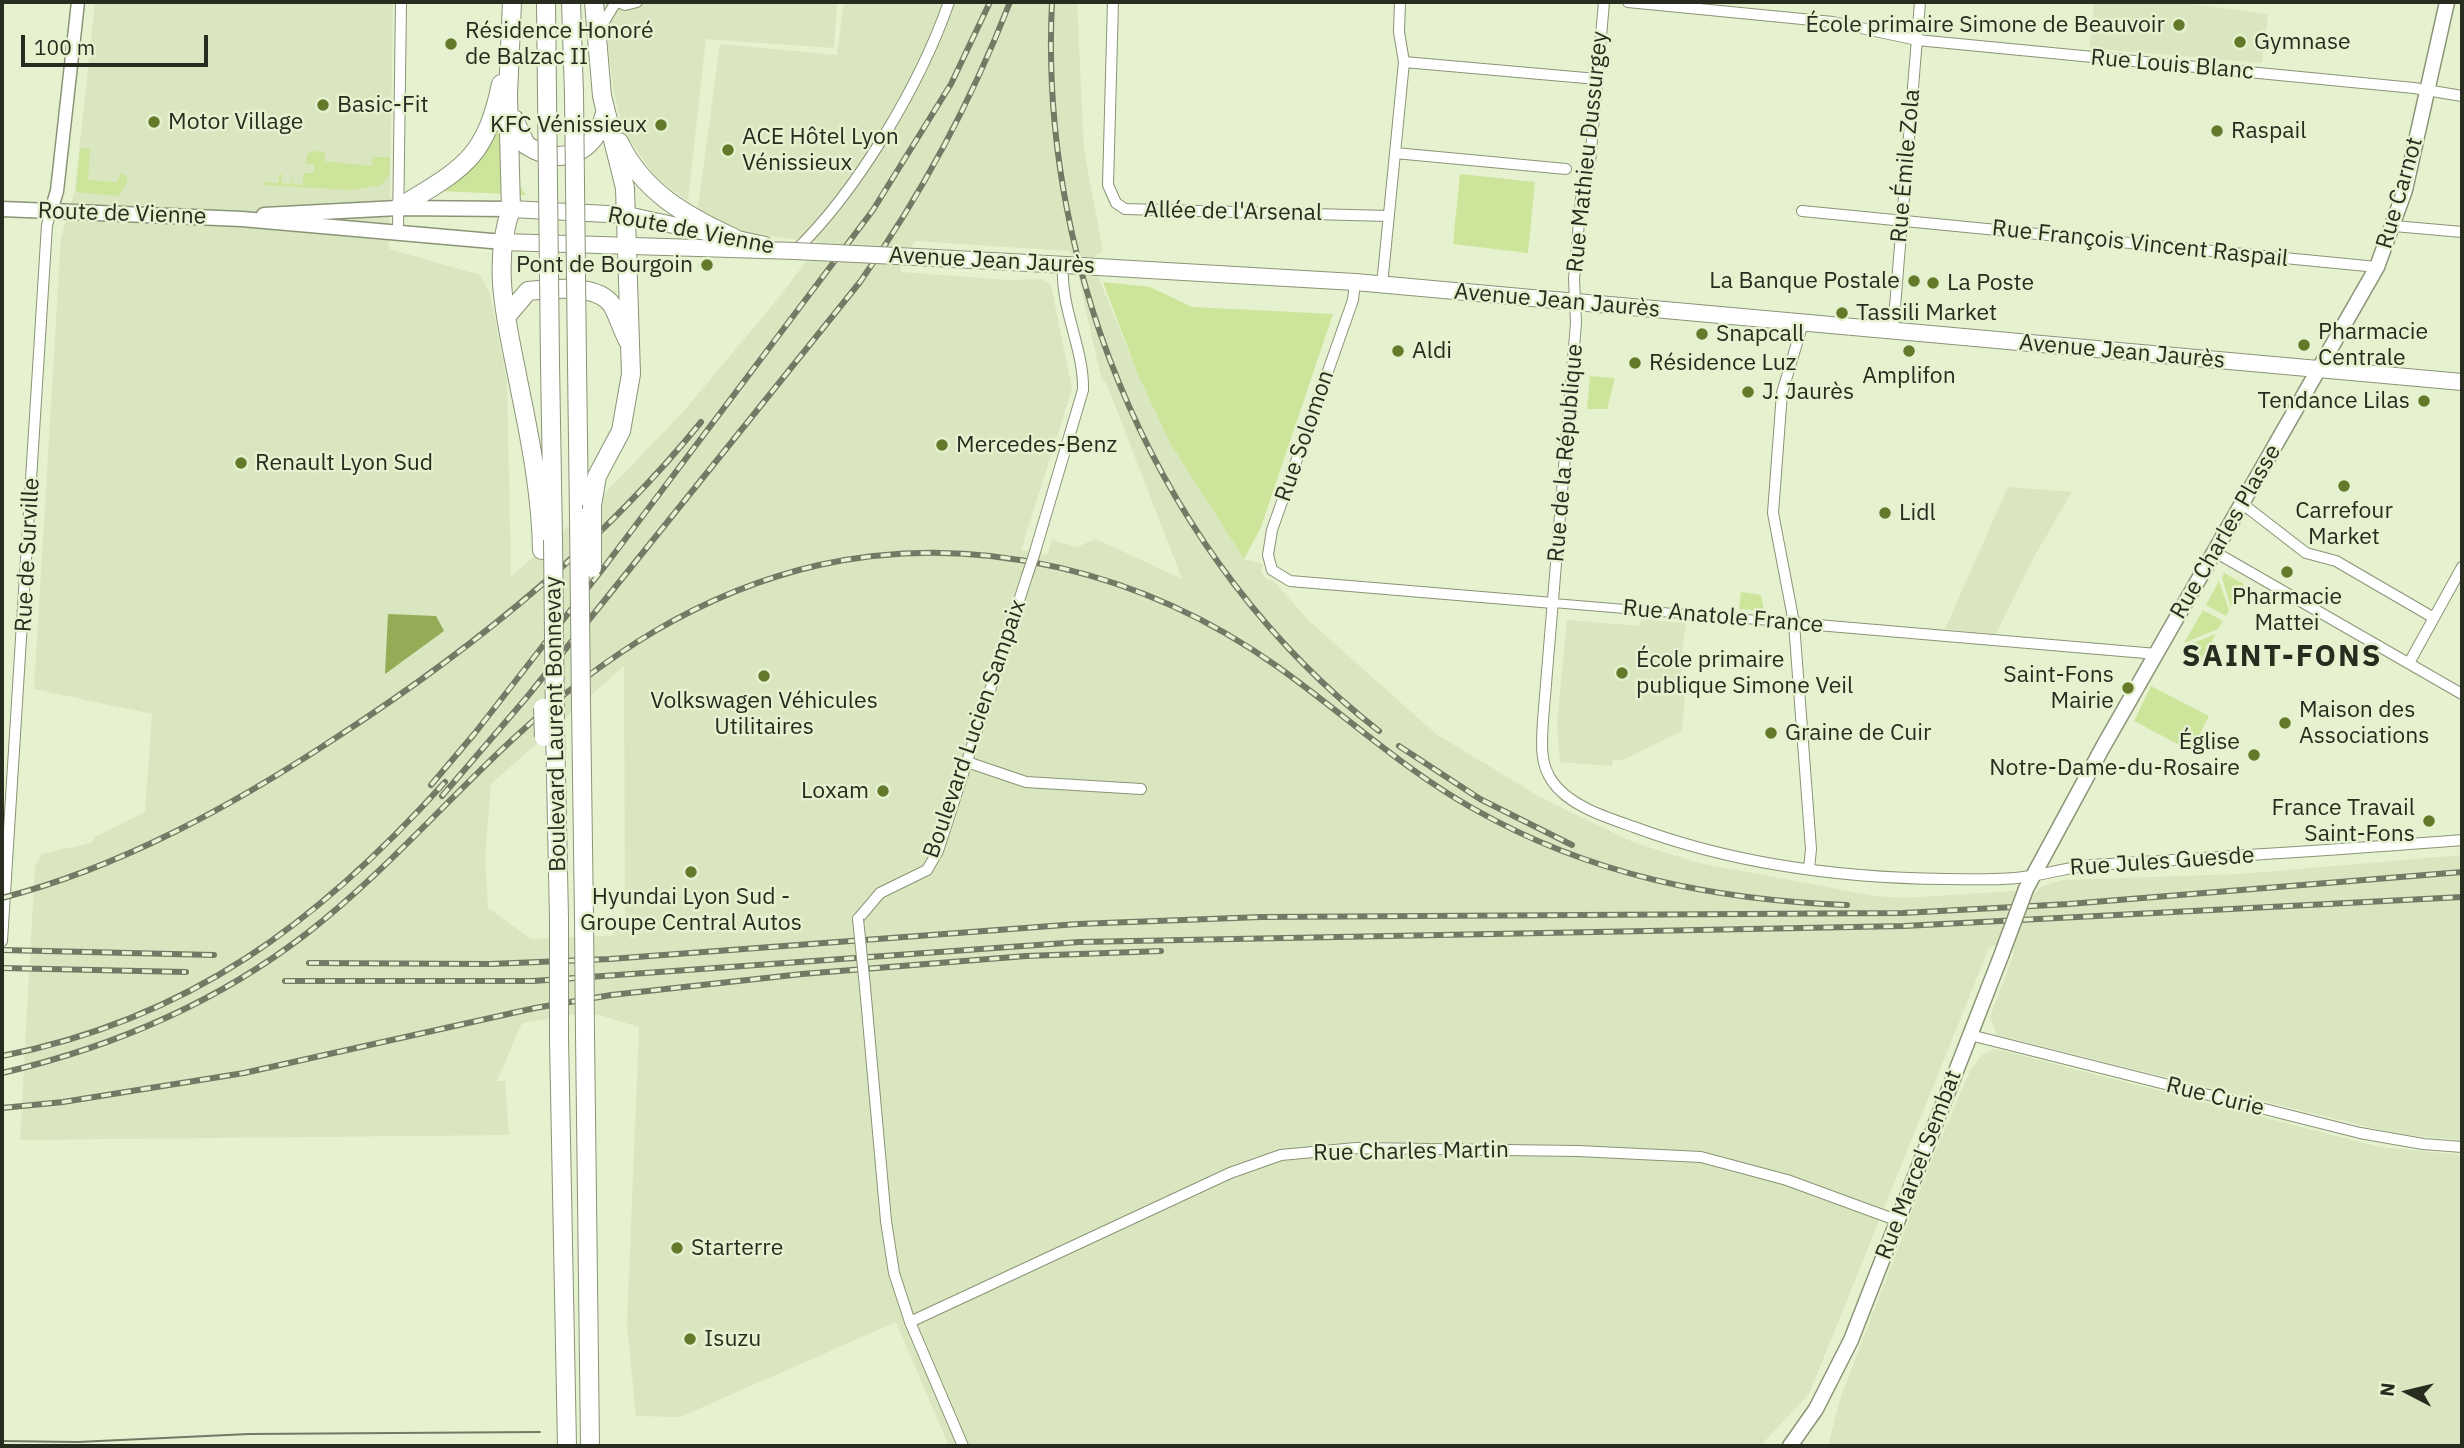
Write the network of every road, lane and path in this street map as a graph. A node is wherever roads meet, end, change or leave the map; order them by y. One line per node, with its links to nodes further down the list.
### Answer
1 (78, 2): 30 (street)
2 (401, 2): 27 (street)
3 (512, 2): 16 (highway)
4 (546, 2): 56 (highway, Boulevard Laurent Bonnevay, bridge)
5 (571, 2): 55 (highway, Boulevard Laurent Bonnevay, bridge)
6 (594, 2): 19 (highway)
7 (617, 2): 8 (street); 19 (street)
8 (637, 2)
9 (949, 2): 42 (street)
10 (1113, 2): 33 (street, Allée de l'Arsenal)
11 (1400, 2): 18 (street)
12 (1604, 2): 20 (street, Rue Mathieu Dussurgey)
13 (1628, 2): 17 (street, Rue Louis Blanc)
14 (1920, 2): 17 (street, Rue Émile Zola)
15 (2447, 2): 21 (main road, Rue Carnot)
16 (511, 36): 22 (highway); 27 (highway)
17 (1917, 40): 21 (street, Rue Louis Blanc); 35 (street, Rue Émile Zola)
18 (1404, 62): 20 (street); 25 (street)
19 (597, 71): 24 (highway)
20 (1597, 79): 47 (street, Rue Mathieu Dussurgey)
21 (2426, 90): 23 (street, Rue Louis Blanc); 36 (main road, Rue Carnot)
22 (508, 95): 24 (highway); 29 (highway)
23 (2462, 96)
24 (605, 110): 32 (highway); 39 (highway)
25 (1395, 153): 26 (street); 33 (street)
26 (1566, 169)
27 (398, 208): 29 (main road, Route de Vienne); 34 (main road, Route de Vienne); 37 (street)
28 (2, 209): 30 (main road, Route de Vienne)
29 (511, 209): 32 (main road, Route de Vienne); 40 (highway)
30 (51, 211): 34 (main road, Route de Vienne); 71 (street, Rue de Surville)
31 (1802, 211): 35 (street, Rue François Vincent Raspail)
32 (627, 215): 39 (main road, Route de Vienne); 41 (highway)
33 (1388, 216): 46 (street)
34 (242, 219): 37 (main road, Route de Vienne)
35 (1902, 221): 44 (street, Rue François Vincent Raspail); 50 (street, Rue Émile Zola)
36 (2394, 226): 38 (street); 44 (main road, Rue Carnot)
37 (398, 231): 40 (main road, Route de Vienne)
38 (2462, 232)
39 (734, 238): 42 (main road, Route de Vienne)
40 (503, 242): 41 (main road, Route de Vienne); 48 (highway)
41 (628, 247): 42 (main road, Route de Vienne); 51 (highway)
42 (795, 251): 43 (main road, Avenue Jean Jaurès, bridge)
43 (1064, 265): 45 (main road, Avenue Jean Jaurès, bridge); 66 (street, Boulevard Lucien Sampaix, bridge)
44 (2377, 267): 52 (main road, Rue Carnot)
45 (1354, 282): 46 (main road, Avenue Jean Jaurès); 59 (street, Rue Solomon)
46 (1382, 285): 47 (main road, Avenue Jean Jaurès)
47 (1576, 303): 49 (main road, Avenue Jean Jaurès); 60 (street, Rue de la République)
48 (506, 317): 51 (highway); 56 (highway)
49 (1803, 323): 50 (main road, Avenue Jean Jaurès); 62 (street)
50 (1893, 331): 52 (main road, Avenue Jean Jaurès)
51 (630, 347): 55 (highway)
52 (2318, 371): 53 (main road, Avenue Jean Jaurès); 54 (main road, Rue Charles Plasse)
53 (2462, 383)
54 (2244, 505): 57 (main road, Rue Charles Plasse); 61 (street)
55 (585, 511): 76 (highway, Boulevard Laurent Bonnevay, bridge)
56 (547, 545): 77 (highway, Boulevard Laurent Bonnevay, bridge)
57 (2215, 552): 63 (main road, Rue Charles Plasse); 64 (street)
58 (2462, 567): 61 (street)
59 (1290, 580): 60 (street, Rue Anatole France)
60 (1553, 603): 62 (street, Rue Anatole France); 69 (street, Rue de la République)
61 (2434, 618): 64 (street)
62 (1794, 623): 63 (street, Rue Anatole France); 69 (street)
63 (2157, 654): 70 (main road, Rue Charles Plasse)
64 (2409, 663): 65 (street)
65 (2462, 694)
66 (967, 762): 67 (street); 75 (street, Boulevard Lucien Sampaix, bridge)
67 (1141, 789)
68 (2462, 839): 70 (street, Rue Jules Guesde)
69 (1809, 869): 70 (street, Rue Jules Guesde)
70 (2028, 883): 72 (main road, Rue Marcel Sembat, bridge)
71 (2, 941)
72 (1970, 1035): 73 (street, Rue Curie); 74 (main road, Rue Marcel Sembat)
73 (2462, 1147)
74 (1896, 1220): 75 (street, Rue Charles Martin); 79 (main road, Rue Marcel Sembat)
75 (910, 1322): 78 (street, Boulevard Lucien Sampaix)
76 (591, 1444)
77 (566, 1446)
78 (963, 1446)
79 (1790, 1446)

